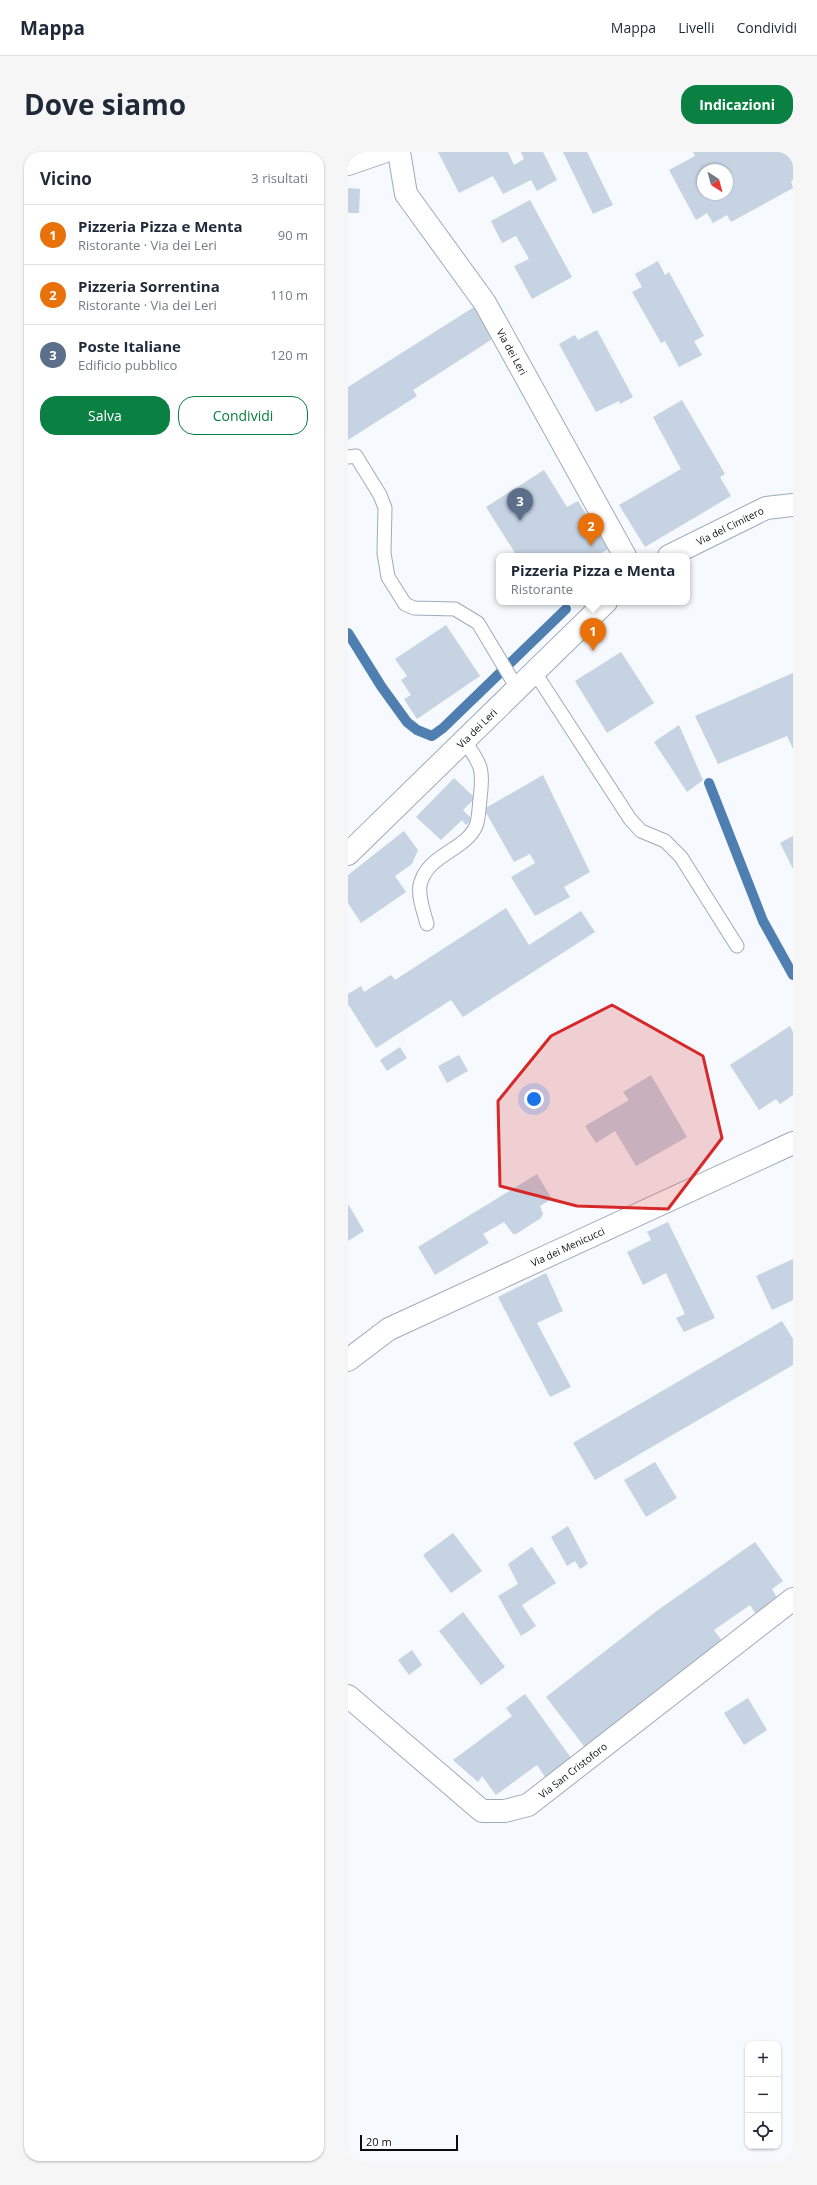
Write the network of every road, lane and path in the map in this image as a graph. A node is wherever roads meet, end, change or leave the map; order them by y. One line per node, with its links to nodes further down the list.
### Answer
1 (383, 152): 3 (street)
2 (399, 152): 6 (street, Via dei Leri)
3 (348, 164)
4 (348, 457): 10 (lane)
5 (793, 505): 7 (street, Via del Cimitero)
6 (623, 553)
7 (675, 553)
8 (603, 605): 9 (street, Via dei Leri)
9 (534, 671): 10 (street, Via dei Leri); 14 (lane)
10 (517, 688): 11 (street, Via dei Leri)
11 (464, 740): 12 (street, Via dei Leri); 13 (lane)
12 (348, 854)
13 (427, 924)
14 (737, 946)
15 (793, 1143): 16 (street, Via dei Menicucci)
16 (348, 1360)
17 (793, 1599): 18 (street, Via San Cristoforo)
18 (348, 1696)

